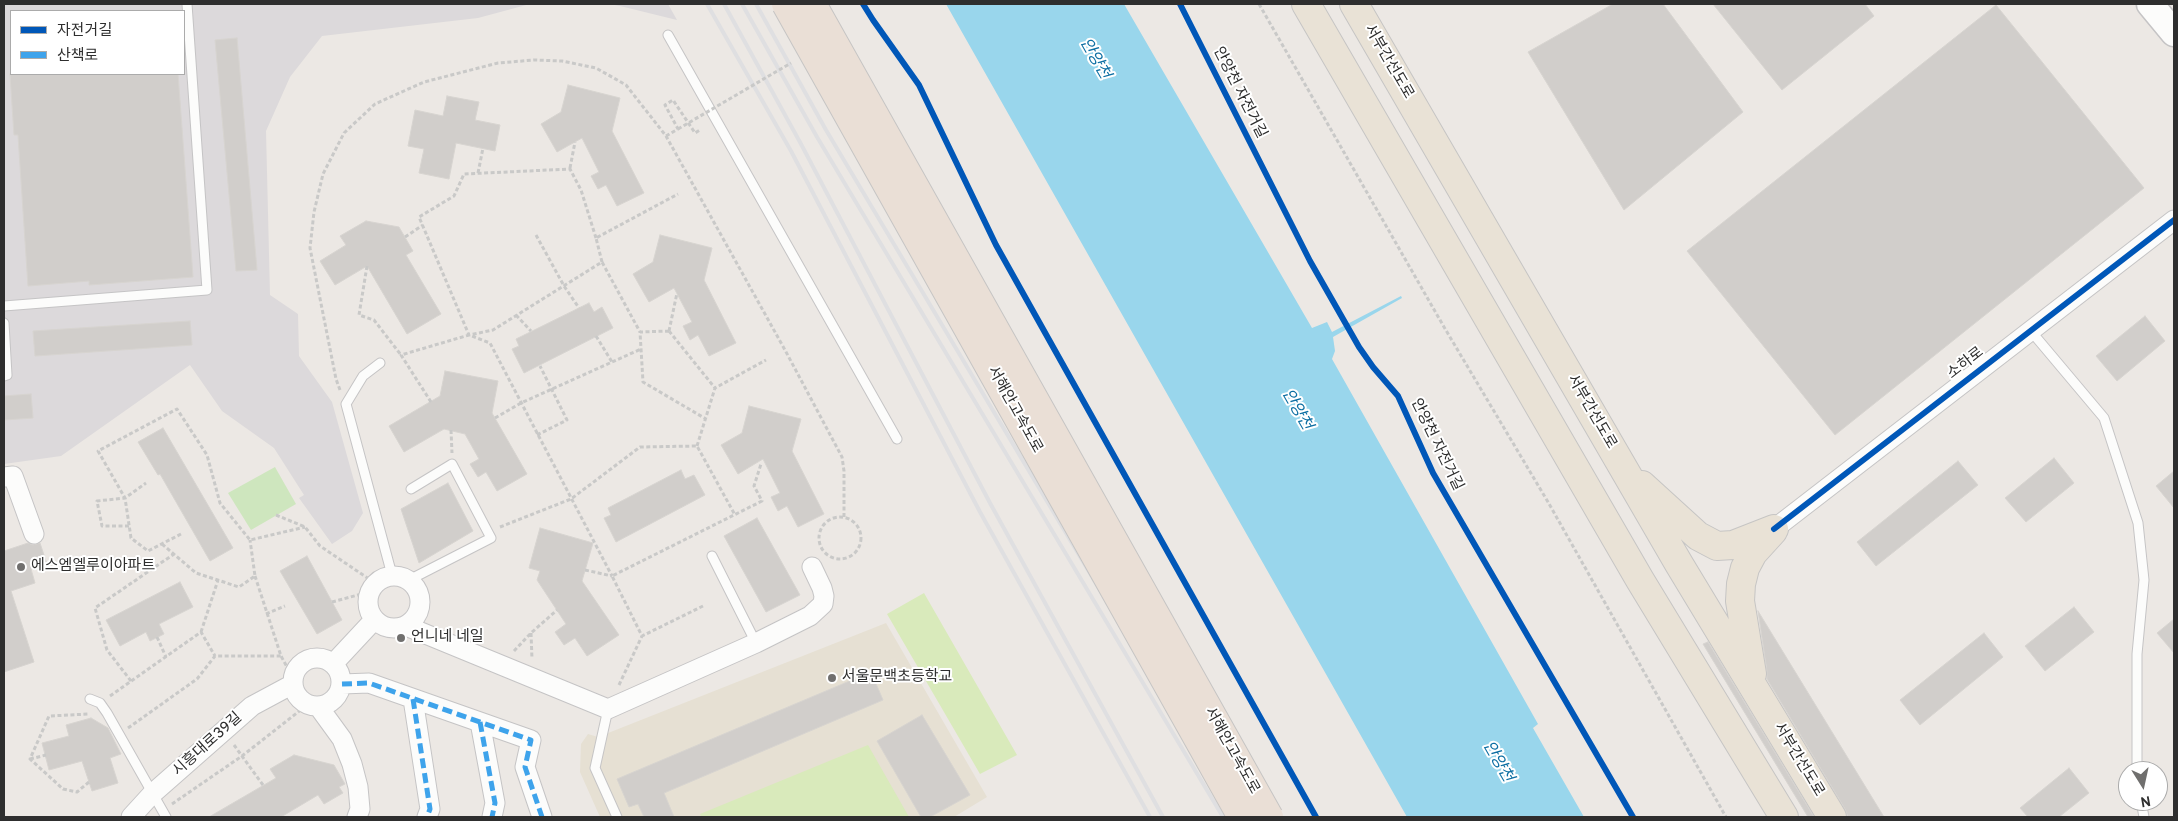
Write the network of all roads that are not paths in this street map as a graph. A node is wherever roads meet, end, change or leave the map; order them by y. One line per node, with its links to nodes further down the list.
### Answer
1 (187, 4): 10 (lane)
2 (786, 4): 46 (highway, 서해안고속도로, bridge)
3 (812, 4): 47 (highway, 서해안고속도로, bridge)
4 (1306, 4): 48 (highway)
5 (1354, 4): 16 (highway, 서부간선도로)
6 (2150, 4): 7 (main road)
7 (2174, 33)
8 (668, 35): 15 (lane)
9 (2174, 220): 12 (street, 소하로)
10 (4, 306)
11 (4, 323): 14 (lane)
12 (2030, 330): 19 (street, 소하로); 37 (lane)
13 (380, 363): 23 (lane)
14 (4, 376)
15 (897, 439)
16 (1625, 470): 19 (highway); 31 (highway, 서부간선도로)
17 (4, 477): 20 (street)
18 (411, 489): 23 (lane)
19 (1774, 529): 31 (highway)
20 (34, 534)
21 (712, 556): 26 (lane)
22 (812, 567): 26 (street)
23 (393, 585): 24 (street); 25 (street); 27 (street)
24 (374, 620): 25 (street); 28 (street)
25 (406, 626): 27 (street)
26 (756, 643): 35 (street)
27 (457, 646): 35 (street)
28 (333, 664): 29 (street); 30 (street)
29 (290, 676): 34 (street); 38 (street, 시흥대로39길)
30 (342, 684): 32 (street); 34 (street)
31 (1754, 688): 49 (highway, 서부간선도로)
32 (413, 698): 36 (street); 42 (street)
33 (90, 699): 38 (lane)
34 (313, 705): 41 (street)
35 (608, 709): 45 (lane)
36 (480, 722): 43 (street); 44 (street)
37 (2137, 761)
38 (152, 794): 39 (lane); 40 (street, 시흥대로39길)
39 (164, 814)
40 (131, 817)
41 (356, 817)
42 (427, 817)
43 (492, 817)
44 (542, 817)
45 (617, 817)
46 (1242, 817)
47 (1269, 817)
48 (1784, 817)
49 (1832, 817)

